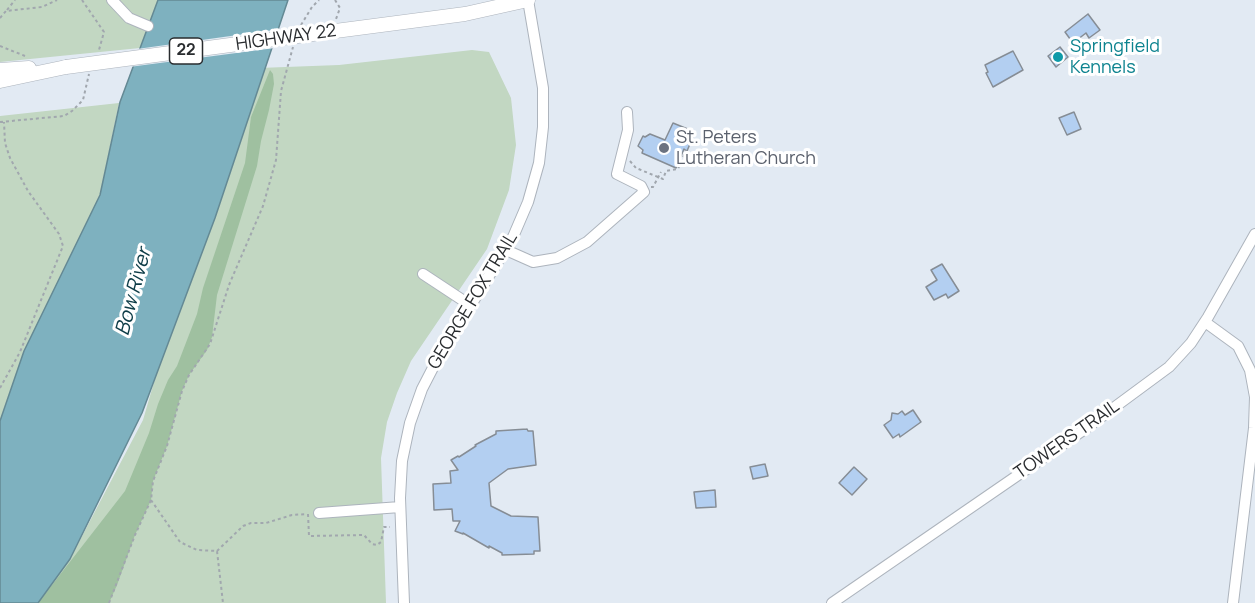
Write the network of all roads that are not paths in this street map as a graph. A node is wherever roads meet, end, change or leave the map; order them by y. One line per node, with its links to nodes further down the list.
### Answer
1 (112, 0): 3 (street)
2 (528, 0): 5 (main road, HIGHWAY 22 / 22, bridge); 9 (street, GEORGE FOX TRAIL)
3 (148, 26)
4 (0, 70): 5 (main road, HIGHWAY 22 / 22)
5 (43, 70): 6 (main road, HIGHWAY 22 / 22)
6 (0, 81)
7 (627, 112): 9 (street)
8 (1255, 234): 12 (street, TOWERS TRAIL)
9 (506, 250): 11 (street, GEORGE FOX TRAIL)
10 (423, 274): 11 (street)
11 (470, 305): 13 (street, GEORGE FOX TRAIL)
12 (1205, 322): 16 (street, TOWERS TRAIL); 17 (street)
13 (400, 507): 14 (street); 15 (street, GEORGE FOX TRAIL)
14 (313, 514)
15 (405, 603)
16 (832, 603)
17 (1233, 603)

